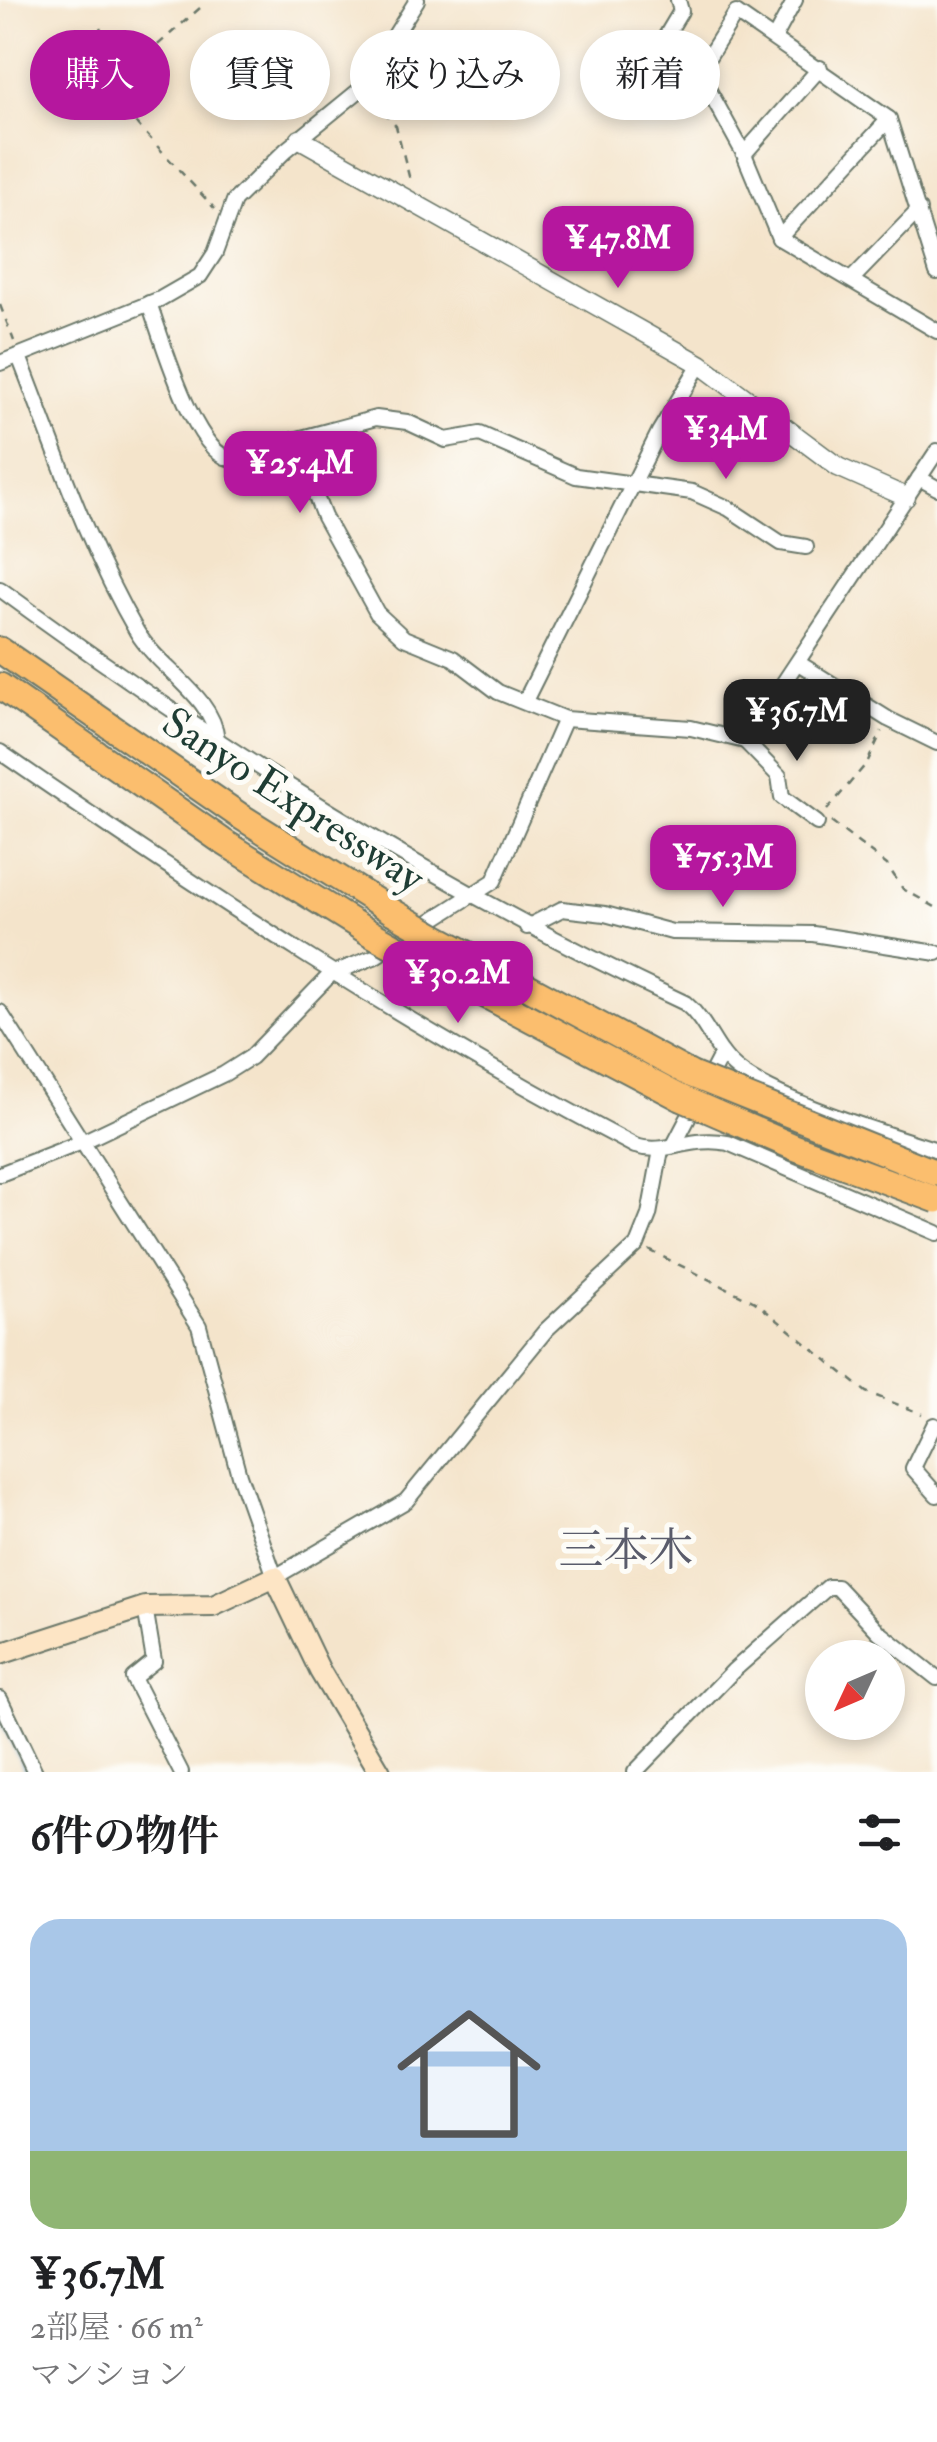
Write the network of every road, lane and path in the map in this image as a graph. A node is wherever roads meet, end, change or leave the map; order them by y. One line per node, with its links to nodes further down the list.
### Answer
1 (417, 0): 5 (street)
2 (678, 0): 6 (street)
3 (795, 0): 8 (street)
4 (200, 8): 7 (path)
5 (398, 30)
6 (670, 30)
7 (170, 33)
8 (774, 37): 9 (street); 10 (street)
9 (720, 39)
10 (820, 68): 13 (street); 17 (street)
11 (350, 98): 16 (street)
12 (720, 110): 17 (street)
13 (889, 119): 19 (street); 21 (street)
14 (134, 120): 20 (path)
15 (392, 120): 18 (path)
16 (300, 139): 18 (street); 20 (street)
17 (744, 154): 21 (street)
18 (401, 196): 29 (street)
19 (919, 210): 22 (street); 23 (street)
20 (225, 218): 24 (street)
21 (779, 238): 23 (street)
22 (937, 272)
23 (852, 279): 26 (street)
24 (148, 303): 27 (street); 30 (street)
25 (0, 305): 27 (path)
26 (937, 331)
27 (20, 358): 28 (street); 44 (street)
28 (0, 363)
29 (700, 364): 33 (street); 35 (street)
30 (294, 440): 33 (street); 41 (street)
31 (937, 450): 32 (street)
32 (919, 478): 34 (street); 35 (street)
33 (632, 484): 36 (street); 41 (street)
34 (937, 488)
35 (906, 497): 39 (street)
36 (806, 547)
37 (0, 589): 44 (street)
38 (0, 650): 56 (highway, Sanyo Expressway, bridge)
39 (800, 664): 43 (street); 45 (street)
40 (0, 686): 56 (highway, Sanyo Expressway, bridge)
41 (524, 701): 42 (street)
42 (566, 719): 45 (street); 49 (street)
43 (888, 719): 46 (street); 48 (path)
44 (218, 739): 49 (street)
45 (745, 741): 48 (street)
46 (937, 743)
47 (0, 752): 53 (street)
48 (816, 823): 50 (path)
49 (470, 897): 51 (street); 53 (street)
50 (937, 908)
51 (527, 927): 52 (street); 55 (street)
52 (937, 953)
53 (332, 974): 57 (street); 58 (street)
54 (0, 1012): 57 (street)
55 (722, 1053): 58 (street); 59 (street)
56 (686, 1086): 60 (highway, Sanyo Expressway, bridge); 62 (highway, Sanyo Expressway, bridge)
57 (80, 1142): 61 (street); 67 (street)
58 (668, 1147): 63 (street); 64 (street)
59 (937, 1150)
60 (937, 1173)
61 (0, 1174)
62 (937, 1200)
63 (937, 1233)
64 (637, 1245): 65 (path); 67 (street)
65 (934, 1425): 66 (street)
66 (937, 1495)
67 (271, 1579): 68 (main road); 74 (main road)
68 (145, 1607): 69 (main road); 73 (street)
69 (0, 1654)
70 (937, 1678): 75 (street)
71 (0, 1699): 72 (street)
72 (35, 1772)
73 (181, 1772)
74 (380, 1772)
75 (635, 1772)

